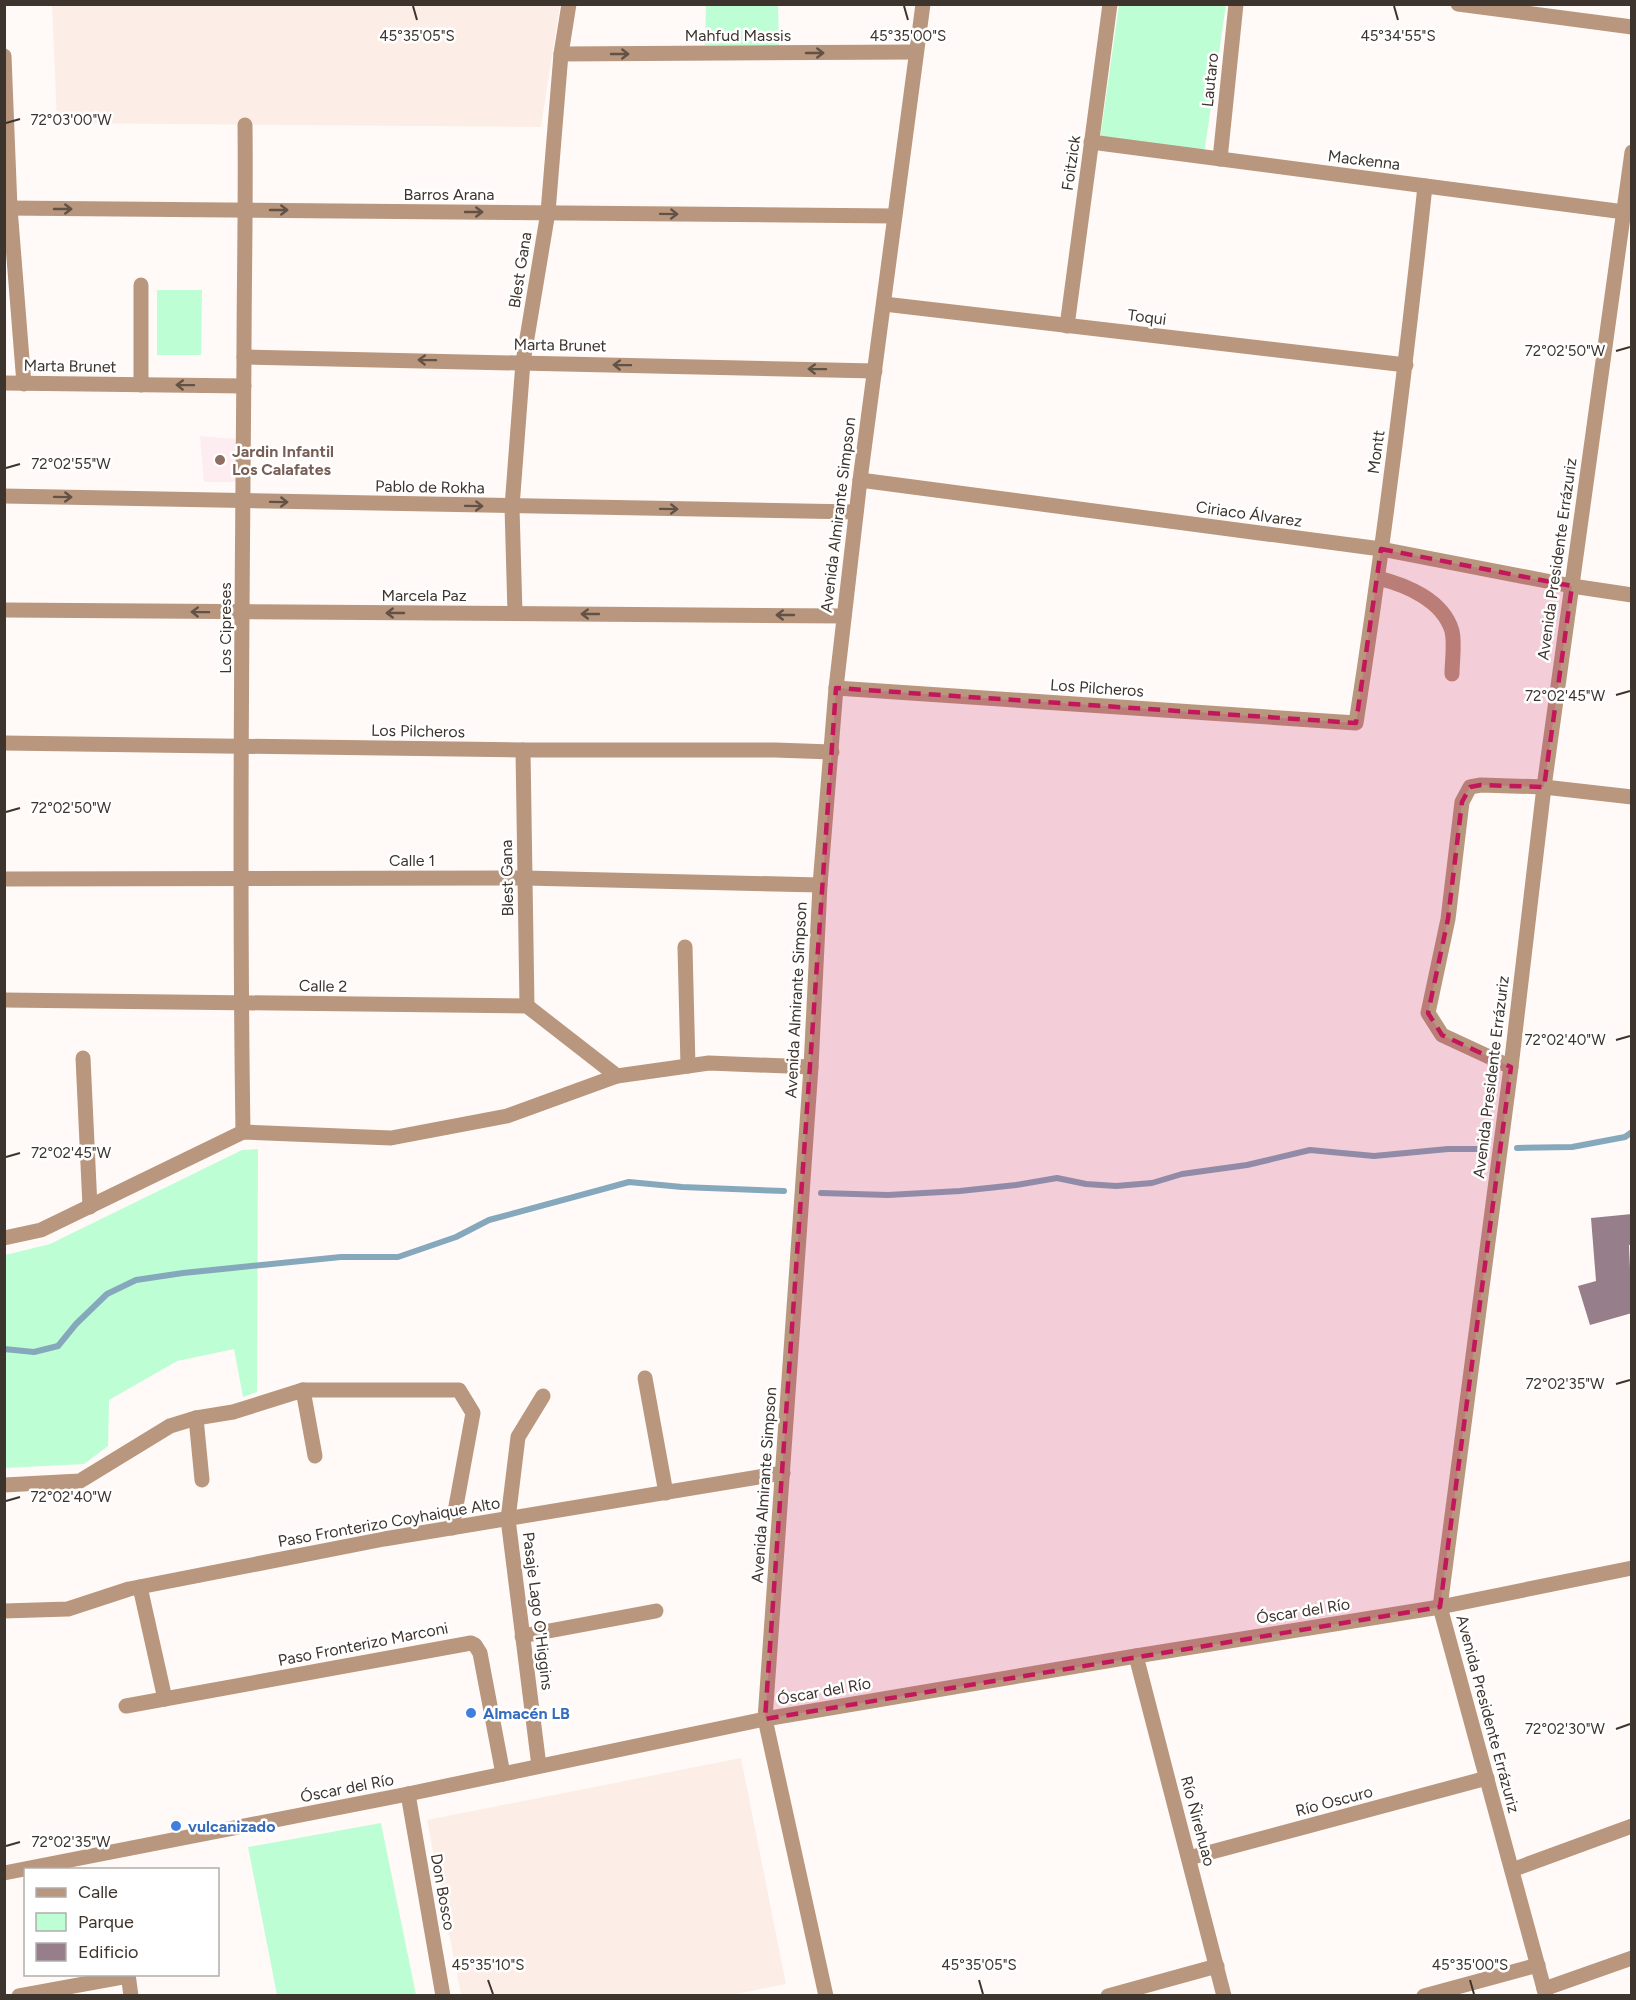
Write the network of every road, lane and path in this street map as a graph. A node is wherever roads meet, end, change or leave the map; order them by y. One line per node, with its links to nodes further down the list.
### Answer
1 (569, 4): 8 (street, Blest Gana)
2 (923, 4): 7 (street, Avenida Almirante Simpson)
3 (1110, 4): 12 (street, Foitzick)
4 (1236, 4): 14 (street, Lautaro)
5 (1458, 4): 6 (street)
6 (1632, 27)
7 (916, 52): 8 (street, Mahfud Massis, one-way to 7); 20 (street, Avenida Almirante Simpson)
8 (561, 54): 18 (street, Blest Gana)
9 (4, 56): 10 (street)
10 (5, 82): 16 (street)
11 (245, 125): 17 (street, Los Cipreses)
12 (1091, 142): 14 (street, Mackenna); 23 (street, Foitzick)
13 (1632, 152): 19 (street, Avenida Presidente Errázuriz)
14 (1220, 159): 15 (street, Mackenna)
15 (1425, 186): 19 (street, Mackenna); 26 (street, Montt)
16 (7, 208): 17 (street, Barros Arana, one-way to 17); 29 (street)
17 (246, 210): 18 (street, Barros Arana, one-way to 18); 24 (street, Los Cipreses)
18 (548, 212): 20 (street, Barros Arana, one-way to 20); 25 (street, Blest Gana)
19 (1627, 212): 39 (street, Avenida Presidente Errázuriz)
20 (894, 216): 22 (street, Avenida Almirante Simpson)
21 (141, 285): 30 (street)
22 (884, 304): 23 (street, Toqui); 27 (street, Avenida Almirante Simpson)
23 (1067, 326): 26 (street, Toqui)
24 (244, 357): 25 (street, Marta Brunet, one-way to 24); 31 (street, Los Cipreses)
25 (524, 362): 27 (street, Marta Brunet, one-way to 25); 35 (street, Blest Gana)
26 (1406, 365): 37 (street, Montt)
27 (875, 370): 32 (street, Avenida Almirante Simpson)
28 (4, 383): 29 (street, Marta Brunet)
29 (24, 384): 30 (street, Marta Brunet)
30 (141, 385): 31 (street, Marta Brunet, one-way to 30)
31 (244, 386): 34 (street, Los Cipreses)
32 (860, 480): 36 (street, Avenida Almirante Simpson); 37 (street, Ciriaco Álvarez)
33 (4, 496): 34 (street, Pablo de Rokha, one-way to 34)
34 (244, 501): 35 (street, Pablo de Rokha, one-way to 35); 42 (street, Los Cipreses)
35 (512, 507): 36 (street, Pablo de Rokha, one-way to 36); 43 (street, Blest Gana)
36 (856, 512): 44 (street, Avenida Almirante Simpson)
37 (1381, 549): 38 (street, Montt); 39 (street, Ciriaco Álvarez)
38 (1378, 578): 45 (street); 47 (street, Montt)
39 (1572, 586): 40 (street, Ciriaco Álvarez); 52 (street, Avenida Presidente Errázuriz)
40 (1632, 595)
41 (4, 610): 42 (street, Marcela Paz, one-way to 41)
42 (243, 612): 43 (street, Marcela Paz, one-way to 42); 49 (street, Los Cipreses)
43 (515, 613): 44 (street, Marcela Paz, one-way to 43)
44 (844, 616): 46 (street, Avenida Almirante Simpson)
45 (1452, 674)
46 (836, 688): 47 (street, Los Pilcheros); 51 (street, Avenida Almirante Simpson)
47 (1356, 723)
48 (4, 743): 49 (street, Los Pilcheros)
49 (242, 746): 50 (street, Los Pilcheros); 56 (street, Los Cipreses)
50 (523, 750): 51 (street, Los Pilcheros); 54 (street, Blest Gana)
51 (832, 752): 57 (street, Avenida Almirante Simpson)
52 (1544, 787): 53 (street); 65 (street, Avenida Presidente Errázuriz); 65 (street)
53 (1632, 797)
54 (525, 878): 56 (street, Calle 1); 57 (street, Calle 1); 61 (street, Blest Gana)
55 (4, 879): 56 (street, Calle 1)
56 (242, 879): 60 (street, Los Cipreses)
57 (820, 885): 64 (street, Avenida Almirante Simpson)
58 (685, 947): 63 (street)
59 (4, 1000): 60 (street, Calle 2)
60 (241, 1003): 61 (street, Calle 2); 67 (street, Los Cipreses)
61 (527, 1006): 66 (street)
62 (83, 1058): 68 (street)
63 (688, 1066): 64 (street); 66 (street)
64 (811, 1067): 75 (street, Avenida Almirante Simpson)
65 (1511, 1067): 83 (street, Avenida Presidente Errázuriz)
66 (617, 1076): 67 (street)
67 (243, 1132): 68 (street)
68 (90, 1207): 69 (street)
69 (4, 1238)
70 (645, 1378): 78 (street)
71 (303, 1390): 73 (street); 74 (street); 80 (street)
72 (543, 1396): 79 (street, Pasaje Lago O'Higgins)
73 (196, 1418): 76 (street); 77 (street)
74 (315, 1456)
75 (783, 1473): 78 (street, Paso Fronterizo Coyhaique Alto); 90 (street, Avenida Almirante Simpson)
76 (202, 1480)
77 (4, 1485)
78 (666, 1492): 79 (street, Paso Fronterizo Coyhaique Alto)
79 (508, 1519): 80 (street, Paso Fronterizo Coyhaique Alto); 86 (street, Pasaje Lago O'Higgins)
80 (452, 1528): 82 (street, Paso Fronterizo Coyhaique Alto)
81 (1632, 1568): 83 (street, Óscar del Río)
82 (140, 1587): 84 (street, Paso Fronterizo Coyhaique Alto); 88 (street)
83 (1440, 1607): 87 (street, Óscar del Río); 93 (street, Avenida Presidente Errázuriz)
84 (4, 1611)
85 (656, 1611): 86 (street)
86 (522, 1636): 91 (street, Pasaje Lago O'Higgins)
87 (1136, 1656): 90 (street, Óscar del Río); 96 (street, Río Ñirehuao)
88 (165, 1699): 89 (street, Paso Fronterizo Marconi); 92 (street, Paso Fronterizo Marconi)
89 (126, 1706)
90 (765, 1719): 91 (street, Óscar del Río); 111 (street, Avenida Almirante Simpson)
91 (539, 1766): 92 (street, Óscar del Río)
92 (503, 1774): 94 (street, Óscar del Río)
93 (1487, 1779): 96 (street, Río Oscuro); 99 (street, Avenida Presidente Errázuriz)
94 (408, 1794): 97 (street, Óscar del Río); 110 (street, Don Bosco)
95 (1632, 1826): 99 (street)
96 (1190, 1858): 104 (street, Río Ñirehuao)
97 (105, 1862): 98 (street, Óscar del Río)
98 (50, 1868)
99 (1512, 1870): 103 (street, Avenida Presidente Errázuriz)
100 (24, 1871): 101 (street, Óscar del Río)
101 (4, 1873)
102 (1632, 1958): 107 (street)
103 (1538, 1965): 107 (street, Avenida Presidente Errázuriz); 114 (street)
104 (1217, 1966): 112 (street); 113 (street, Río Ñirehuao)
105 (123, 1976): 108 (street)
106 (128, 1976): 109 (street)
107 (1545, 1992)
108 (19, 1995)
109 (131, 1995)
110 (443, 1995)
111 (826, 1995)
112 (1108, 1995)
113 (1224, 1995)
114 (1424, 1995)

